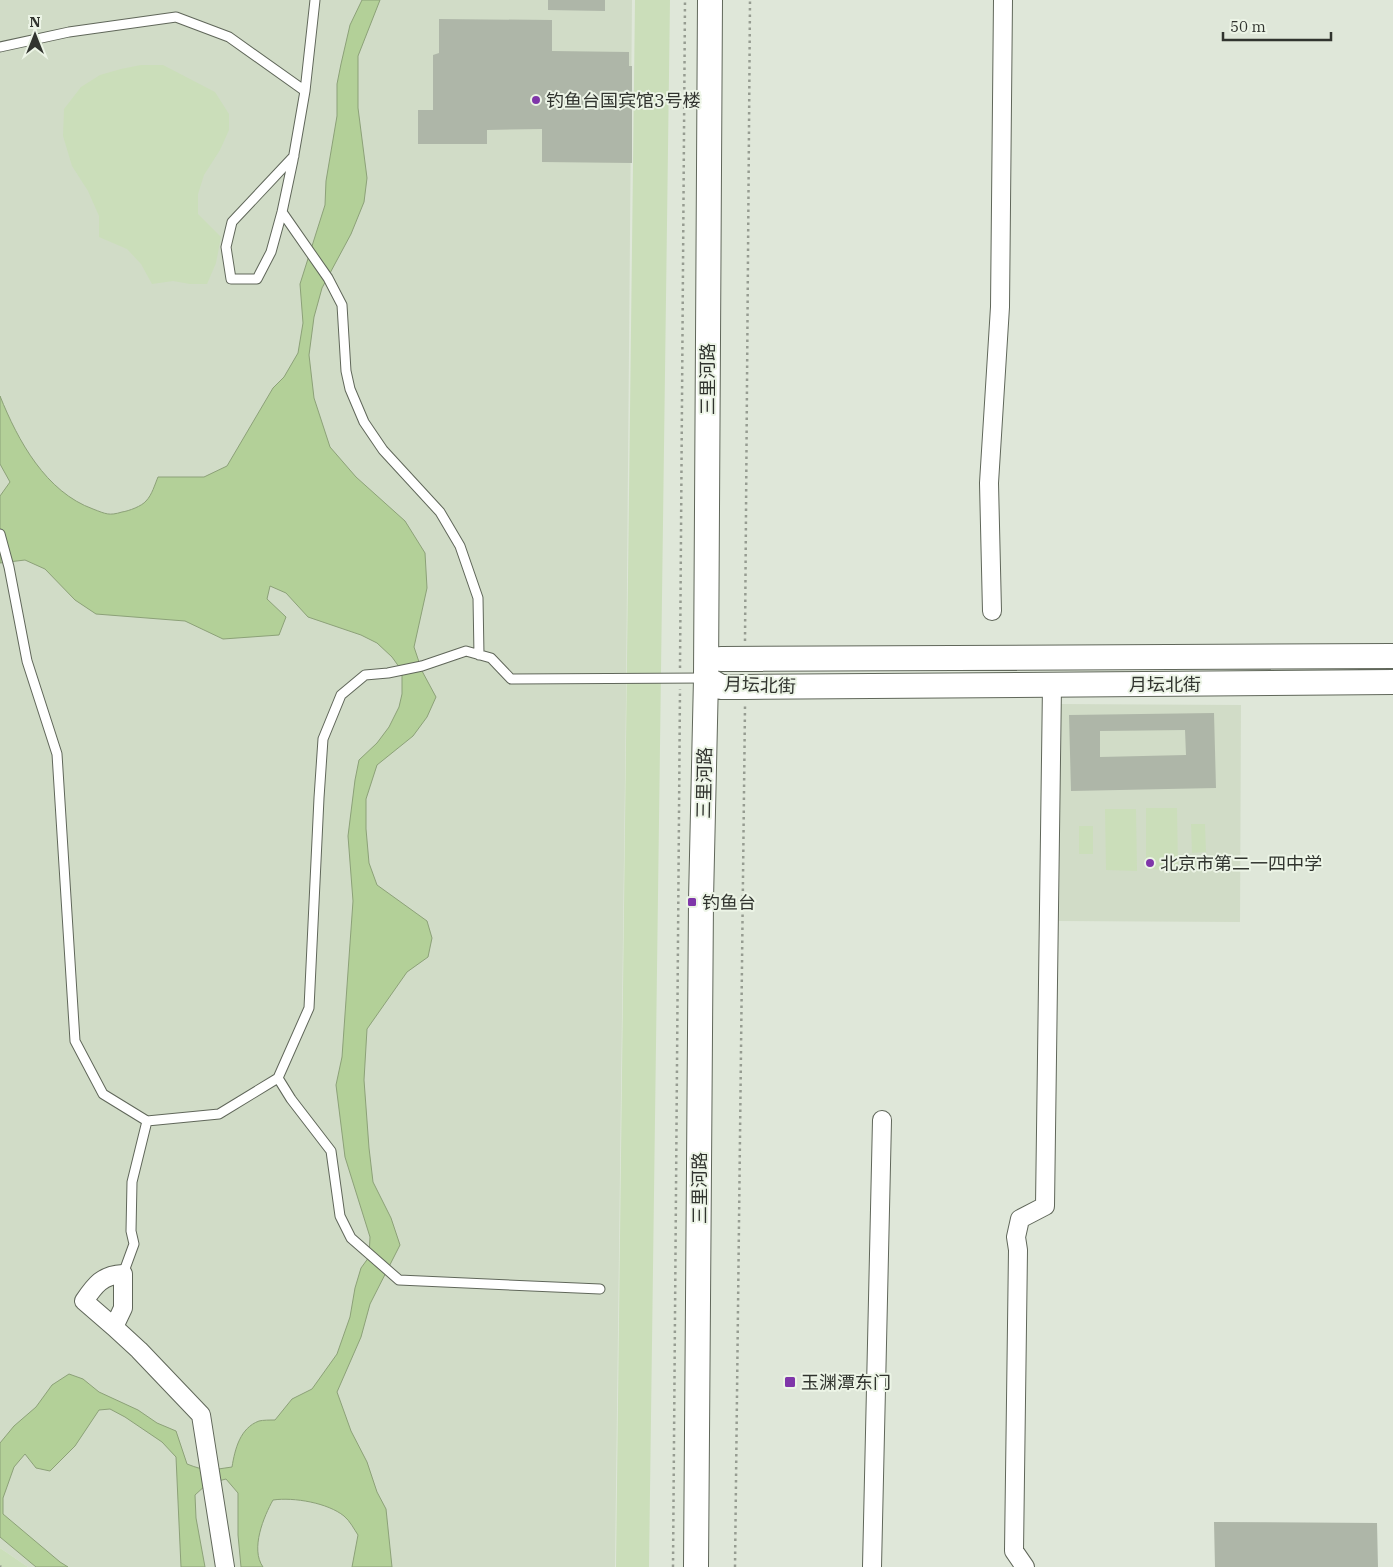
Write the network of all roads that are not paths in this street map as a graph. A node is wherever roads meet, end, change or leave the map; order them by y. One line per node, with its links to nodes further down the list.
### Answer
1 (314, 0): 6 (lane)
2 (710, 0): 14 (main road, 三里河路)
3 (724, 0): 13 (main road, 三里河路)
4 (1003, 0): 10 (street)
5 (0, 47): 6 (lane)
6 (305, 91): 7 (lane)
7 (294, 156): 8 (lane); 8 (lane)
8 (282, 212): 11 (lane)
9 (0, 534): 19 (lane)
10 (992, 611)
11 (479, 654): 14 (lane); 17 (lane)
12 (1393, 656): 13 (main road, 月坛北街)
13 (721, 659): 14 (main road, 三里河路)
14 (713, 682): 16 (main road, 月坛北街); 24 (main road, 三里河路); 25 (main road, 三里河路)
15 (1393, 682): 16 (main road, 月坛北街)
16 (1052, 685): 27 (street)
17 (278, 1078): 19 (lane); 21 (lane)
18 (882, 1120): 26 (street)
19 (147, 1121): 20 (lane)
20 (123, 1274): 22 (street); 22 (street)
21 (600, 1289)
22 (114, 1327): 23 (street)
23 (225, 1567)
24 (696, 1567)
25 (710, 1567)
26 (872, 1567)
27 (1025, 1567)

